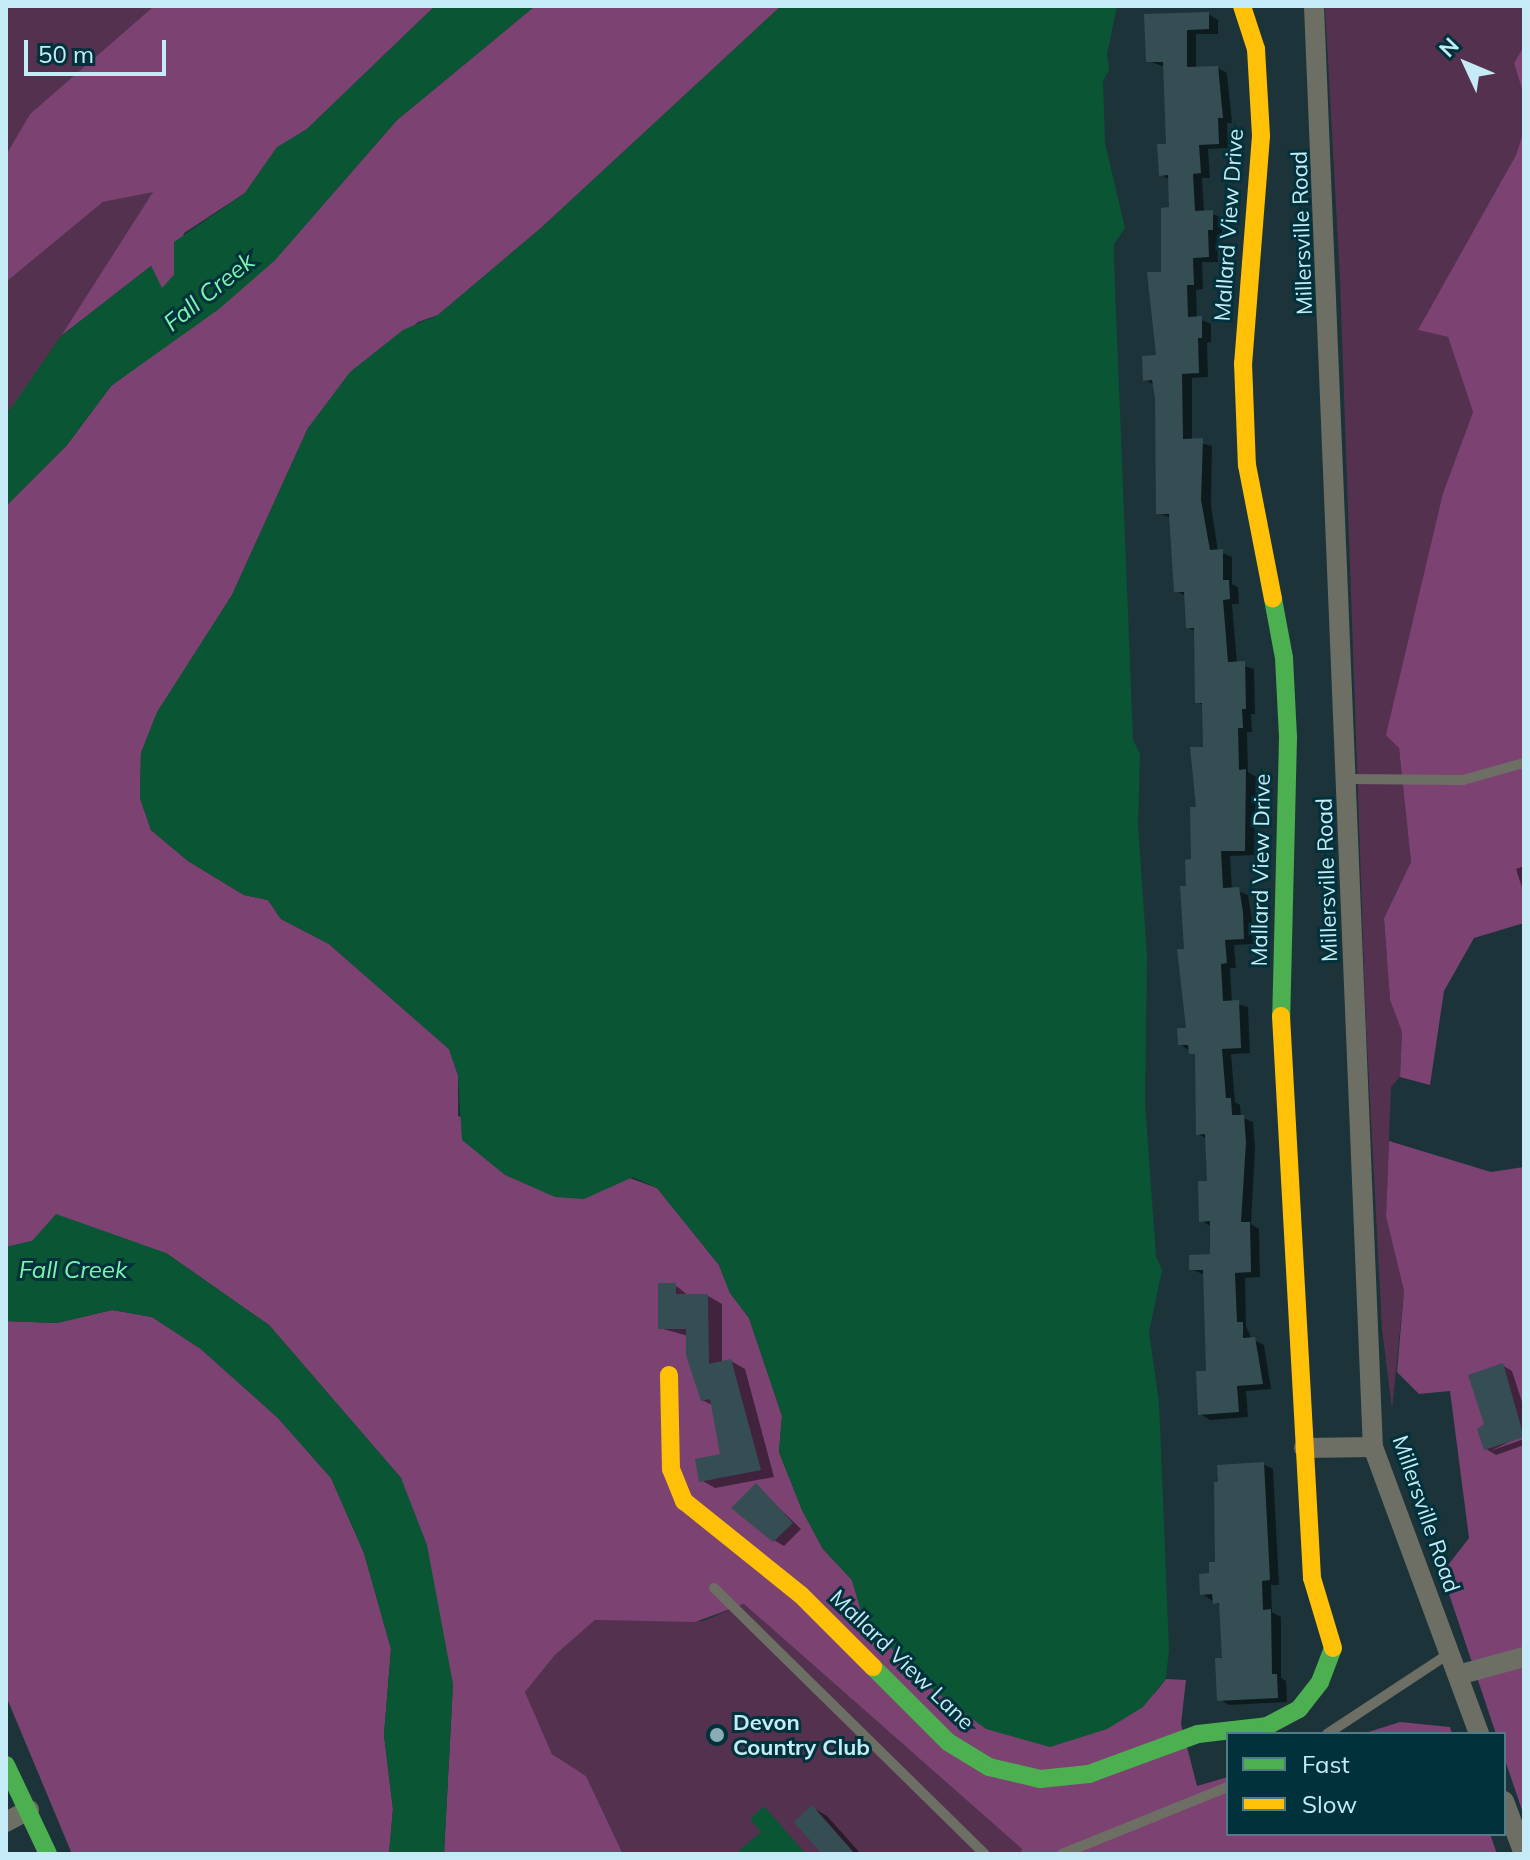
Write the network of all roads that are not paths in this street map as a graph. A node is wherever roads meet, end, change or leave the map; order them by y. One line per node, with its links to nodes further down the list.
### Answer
1 (1242, 6): 7 (street, Mallard View Drive)
2 (1314, 6): 4 (street, Millersville Road)
3 (1524, 763): 4 (lane)
4 (1347, 779): 6 (street, Millersville Road)
5 (669, 1375): 12 (street, Mallard View Lane)
6 (1373, 1447): 7 (street); 9 (street, Millersville Road)
7 (1304, 1448): 12 (street, Mallard View Drive)
8 (714, 1588): 21 (lane)
9 (1450, 1653): 11 (street, Millersville Road); 13 (lane)
10 (1524, 1657): 11 (street)
11 (1458, 1675): 14 (street, Millersville Road)
12 (1285, 1719)
13 (1330, 1732)
14 (1478, 1732)
15 (6, 1765): 18 (street)
16 (1226, 1788): 22 (lane)
17 (1506, 1806): 23 (street)
18 (29, 1810): 19 (street); 20 (street)
19 (6, 1822)
20 (48, 1854)
21 (985, 1854)
22 (1062, 1854)
23 (1524, 1854)

